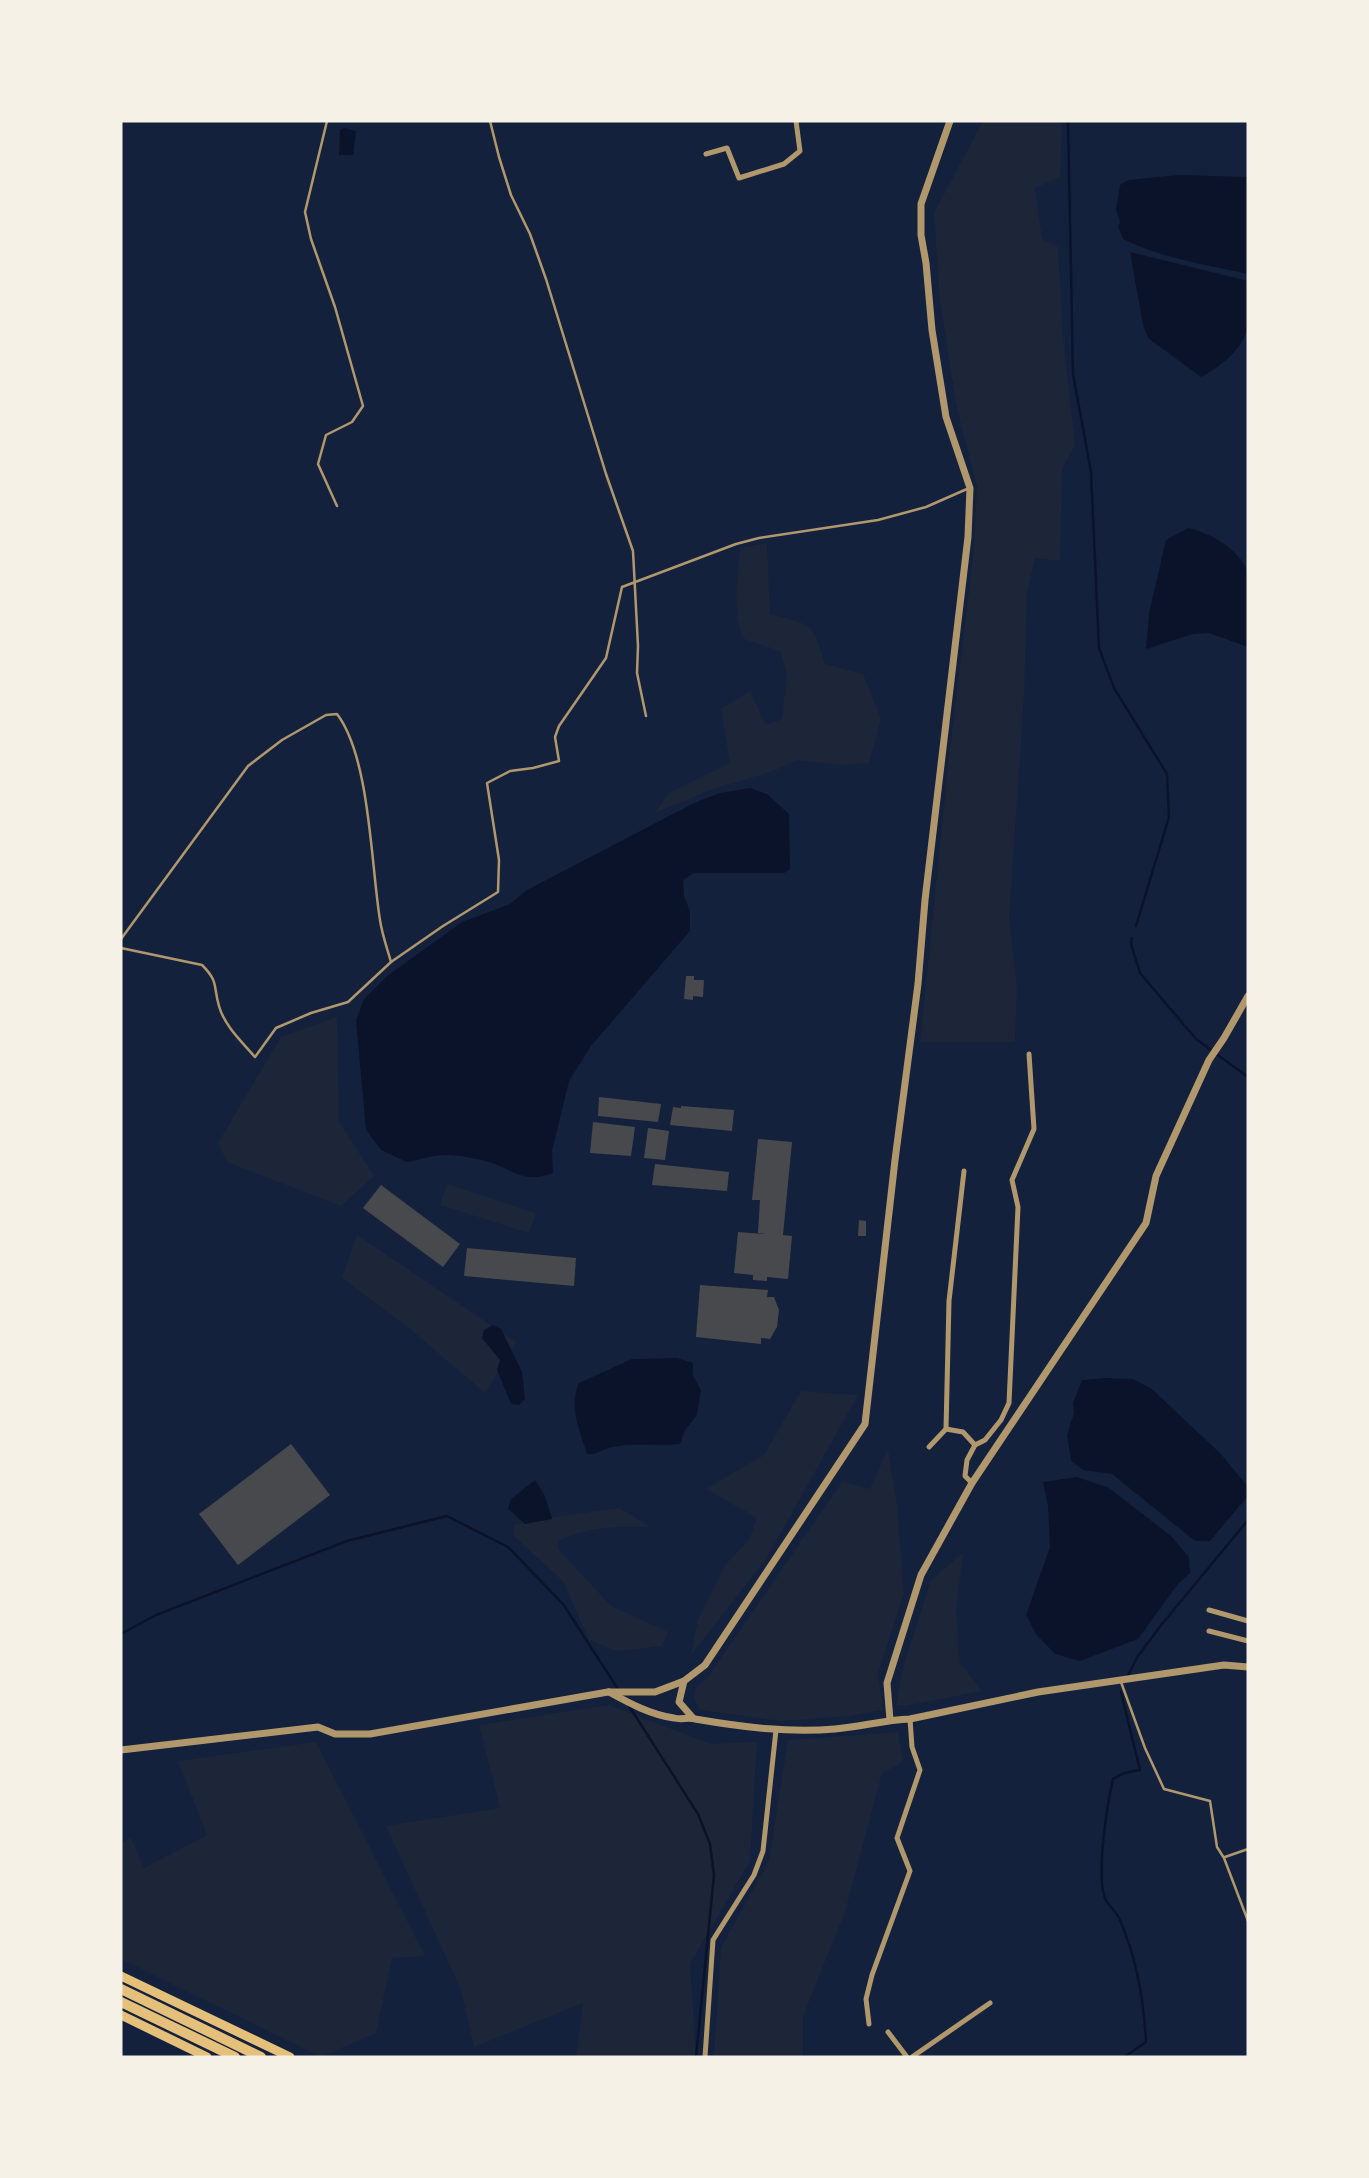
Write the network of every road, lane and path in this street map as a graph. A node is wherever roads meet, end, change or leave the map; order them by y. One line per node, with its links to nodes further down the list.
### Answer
1 (327, 121): 7 (lane)
2 (490, 121): 8 (lane)
3 (796, 121): 5 (street)
4 (950, 121): 6 (street)
5 (706, 154)
6 (970, 488): 8 (lane); 25 (street)
7 (337, 506)
8 (635, 582): 9 (lane); 12 (lane)
9 (646, 716)
10 (121, 939): 12 (lane)
11 (121, 948): 12 (lane)
12 (391, 962)
13 (1248, 996): 19 (street)
14 (1029, 1054): 17 (street)
15 (964, 1171): 16 (street)
16 (946, 1429): 17 (street); 18 (street)
17 (975, 1445): 19 (street)
18 (929, 1447)
19 (972, 1483): 30 (street)
20 (1209, 1610): 21 (street)
21 (1248, 1621)
22 (1209, 1631): 23 (street)
23 (1248, 1641)
24 (1248, 1667): 26 (street)
25 (684, 1681): 27 (street); 28 (street)
26 (1120, 1681): 29 (street); 34 (lane)
27 (608, 1692): 28 (street); 32 (street)
28 (693, 1718): 31 (street)
29 (910, 1719): 30 (street); 41 (street)
30 (890, 1720): 31 (street)
31 (776, 1730): 47 (street)
32 (121, 1750)
33 (1248, 1849): 34 (lane)
34 (1224, 1858): 35 (lane)
35 (1248, 1921)
36 (121, 1976): 46 (main road)
37 (121, 1989): 45 (highway)
38 (121, 2002): 44 (highway)
39 (990, 2003): 48 (street)
40 (121, 2015): 43 (main road)
41 (869, 2024)
42 (888, 2032): 48 (street)
43 (206, 2057)
44 (235, 2057)
45 (261, 2057)
46 (290, 2057)
47 (705, 2057)
48 (910, 2057)

